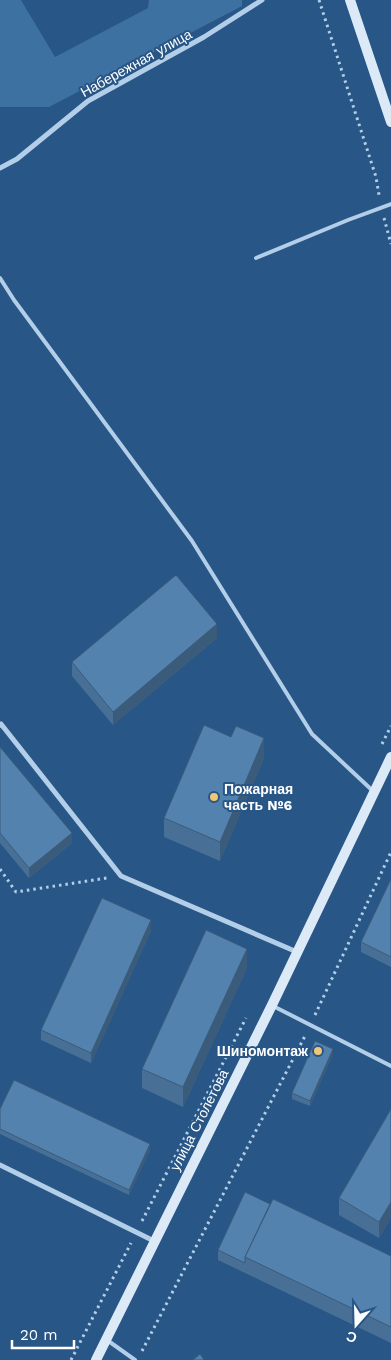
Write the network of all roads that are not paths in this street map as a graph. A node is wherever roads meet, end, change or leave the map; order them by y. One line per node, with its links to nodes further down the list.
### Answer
1 (262, 0): 4 (street, Набережная улица)
2 (350, 0): 3 (main road)
3 (391, 122)
4 (0, 168)
5 (391, 204): 6 (lane)
6 (256, 258)
7 (0, 278): 10 (lane)
8 (0, 725): 11 (street)
9 (391, 757): 10 (main road, улица Столетова)
10 (374, 792): 11 (main road, улица Столетова)
11 (297, 952): 12 (main road, улица Столетова)
12 (272, 1005): 13 (lane); 15 (main road, улица Столетова)
13 (391, 1066)
14 (0, 1165): 15 (street)
15 (154, 1241): 16 (main road, улица Столетова)
16 (106, 1339): 17 (main road, улица Столетова); 18 (lane)
17 (96, 1360)
18 (135, 1360)

